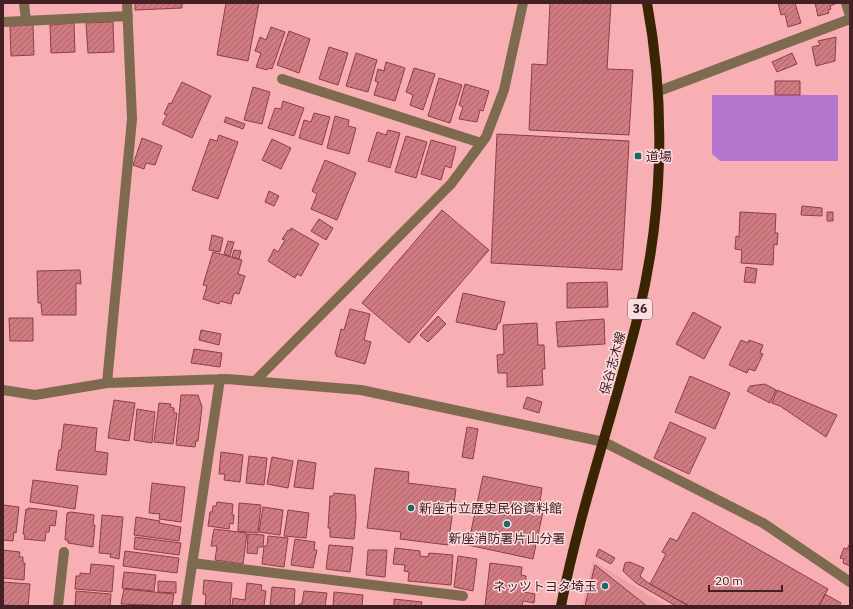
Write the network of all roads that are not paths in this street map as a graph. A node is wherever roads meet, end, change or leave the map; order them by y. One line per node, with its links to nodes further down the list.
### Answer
1 (24, 3): 9 (street)
2 (127, 3): 6 (street)
3 (522, 3): 13 (street)
4 (647, 3): 12 (main road, 保谷志木線 / 36)
5 (846, 3): 7 (street)
6 (128, 16): 9 (street); 16 (street)
7 (850, 16)
8 (850, 19): 12 (street)
9 (26, 20): 10 (street)
10 (3, 22)
11 (282, 79): 13 (street)
12 (659, 91): 18 (main road, 保谷志木線 / 36)
13 (481, 143): 15 (street)
14 (220, 379): 15 (street); 16 (street); 20 (street)
15 (255, 381): 18 (street)
16 (107, 383): 17 (street)
17 (3, 390)
18 (604, 442): 21 (street); 25 (main road, 保谷志木線 / 36)
19 (64, 552): 24 (street)
20 (192, 563): 22 (street); 23 (street)
21 (850, 582)
22 (463, 596)
23 (186, 605)
24 (58, 606)
25 (561, 606)

